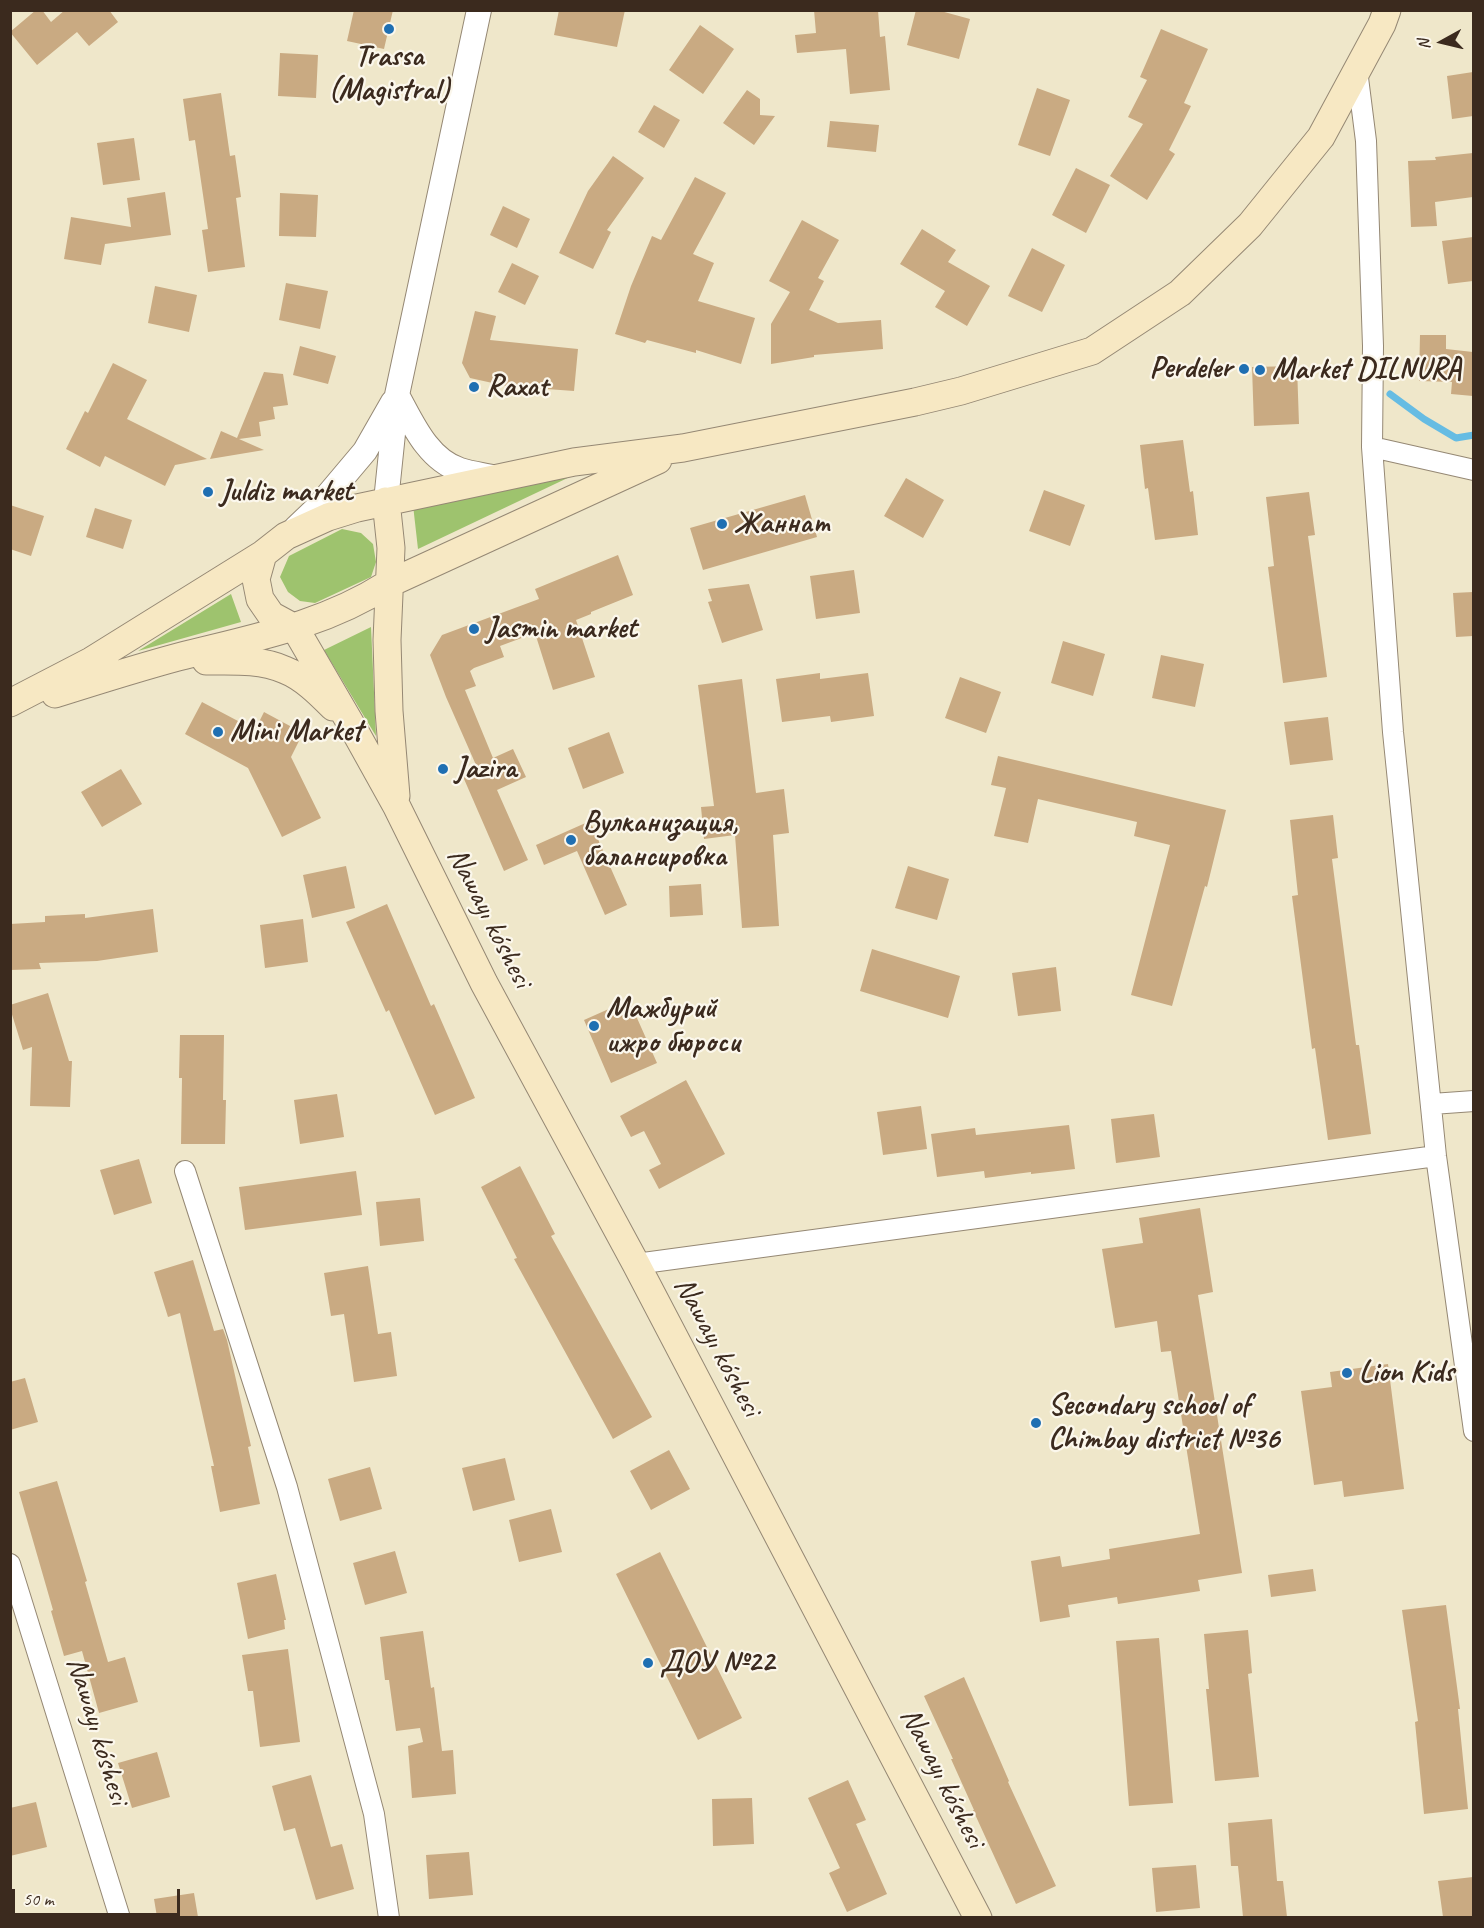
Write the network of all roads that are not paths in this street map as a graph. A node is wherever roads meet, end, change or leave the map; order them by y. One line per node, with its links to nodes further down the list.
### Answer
1 (479, 10): 4 (street)
2 (1387, 10): 3 (main road)
3 (1357, 70): 5 (street); 6 (main road)
4 (397, 395): 8 (street); 9 (street); 10 (street)
5 (1371, 447): 7 (street); 19 (street)
6 (683, 448): 8 (main road); 12 (main road)
7 (1473, 470)
8 (498, 478): 9 (main road)
9 (386, 501): 10 (main road); 12 (main road)
10 (286, 536): 11 (main road)
11 (263, 554): 13 (main road); 15 (main road)
12 (388, 584): 13 (main road); 17 (main road)
13 (295, 628): 14 (main road); 16 (main road)
14 (165, 661): 15 (main road); 16 (main road)
15 (10, 705)
16 (352, 726): 17 (main road, Nawayı kóshesi)
17 (397, 807): 22 (main road, Nawayı kóshesi)
18 (1473, 1101): 19 (street)
19 (1432, 1104): 20 (street)
20 (1436, 1156): 22 (street); 23 (street)
21 (185, 1171): 26 (street)
22 (636, 1264): 27 (main road, Nawayı kóshesi)
23 (1473, 1431)
24 (10, 1564): 25 (street, Nawayı kóshesi)
25 (120, 1917)
26 (389, 1917)
27 (978, 1917)

